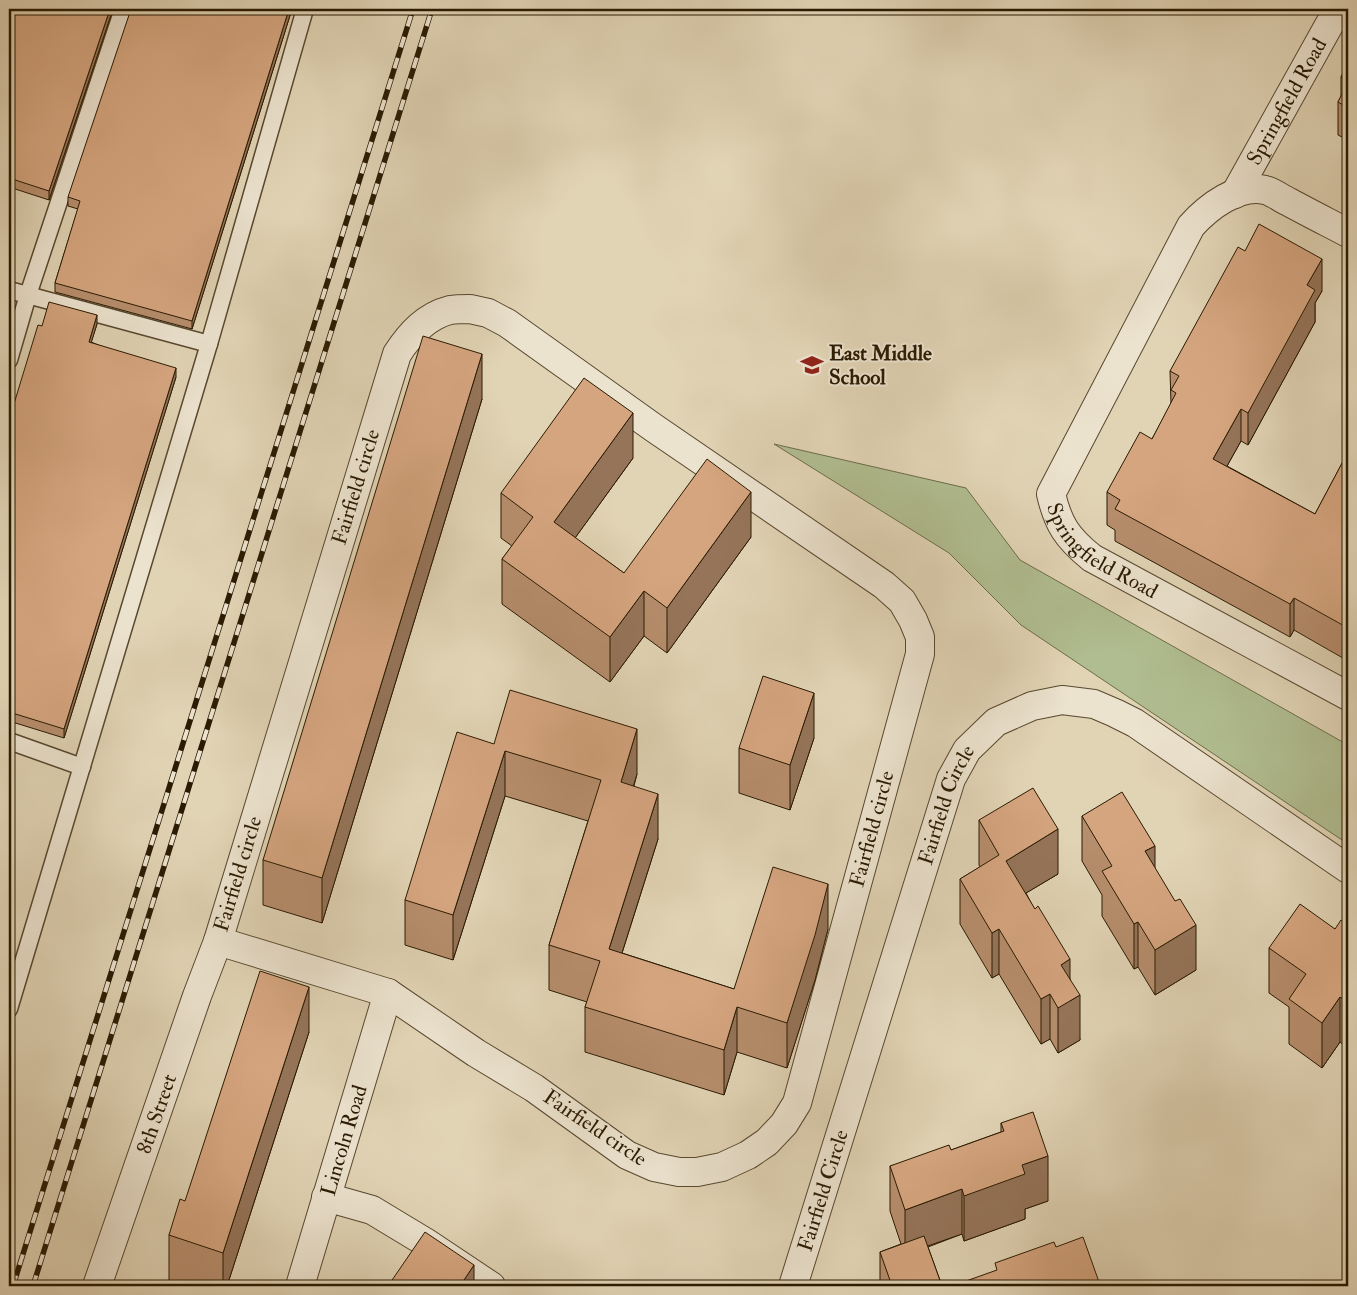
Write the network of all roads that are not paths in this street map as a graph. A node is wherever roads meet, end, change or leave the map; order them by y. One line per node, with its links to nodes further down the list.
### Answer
1 (123, 9): 7 (lane)
2 (305, 9): 8 (lane)
3 (1338, 9): 4 (street, Springfield Road)
4 (1235, 194): 5 (street, Springfield Road); 10 (street, Springfield Road)
5 (1348, 233)
6 (9, 290): 7 (lane)
7 (28, 295): 8 (lane); 9 (lane)
8 (209, 344): 12 (lane)
9 (9, 360)
10 (1348, 696)
11 (9, 741): 12 (lane)
12 (82, 767): 16 (lane)
13 (1348, 869): 21 (street, Fairfield Circle)
14 (218, 941): 15 (street, Fairfield circle); 15 (street, Fairfield circle); 18 (street, 8th Street)
15 (388, 993): 17 (street, Lincoln Road)
16 (9, 1009)
17 (326, 1197): 19 (street, Lincoln Road); 20 (street)
18 (97, 1286)
19 (300, 1286)
20 (491, 1286)
21 (793, 1286)

